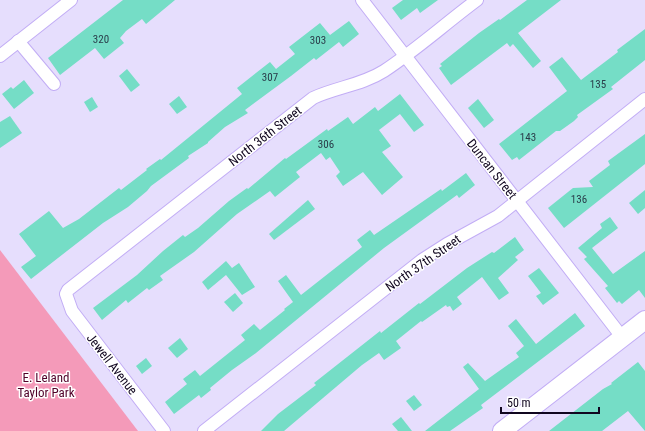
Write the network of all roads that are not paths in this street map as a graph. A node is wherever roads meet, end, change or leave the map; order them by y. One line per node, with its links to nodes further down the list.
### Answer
1 (71, 0): 4 (street)
2 (362, 0): 5 (street, Duncan Street)
3 (476, 0): 5 (street, North 36th Street)
4 (18, 41): 6 (street); 7 (street)
5 (404, 55): 9 (street, Duncan Street); 10 (street, North 36th Street)
6 (0, 56)
7 (54, 84)
8 (645, 99): 9 (street, North 37th Street)
9 (516, 200): 12 (street, Duncan Street); 14 (street, North 37th Street)
10 (66, 294): 13 (street, Jewell Avenue)
11 (645, 320): 12 (street)
12 (622, 337): 15 (street)
13 (164, 431)
14 (204, 431)
15 (502, 431)

